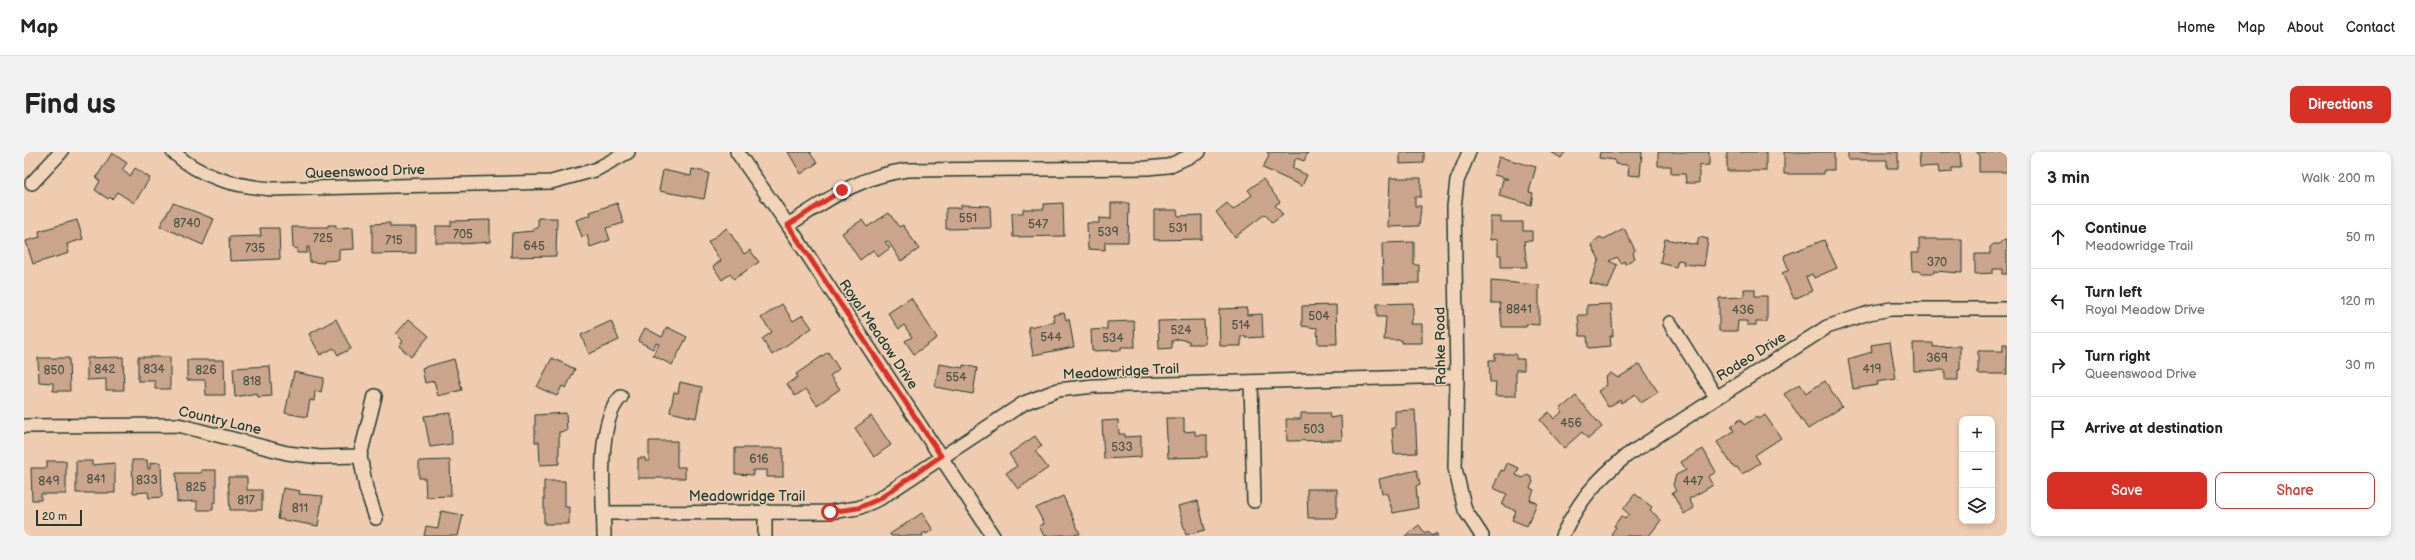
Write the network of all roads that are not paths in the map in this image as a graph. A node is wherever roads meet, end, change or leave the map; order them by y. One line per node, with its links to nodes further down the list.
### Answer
1 (61, 152): 7 (street)
2 (173, 152): 3 (street, Queenswood Drive)
3 (628, 152)
4 (737, 152): 8 (street, Royal Meadow Drive)
5 (1199, 152): 8 (street)
6 (1469, 152): 11 (street, Rahke Road)
7 (32, 183)
8 (788, 225): 18 (street, Royal Meadow Drive)
9 (2007, 309): 15 (street, Rodeo Drive)
10 (1670, 322): 15 (street)
11 (1457, 376): 12 (street, Meadowridge Trail); 26 (street, Rahke Road)
12 (1251, 382): 18 (street, Meadowridge Trail); 19 (street)
13 (375, 396): 17 (street)
14 (621, 397): 21 (street)
15 (1716, 397): 27 (street, Rodeo Drive)
16 (24, 426): 17 (street, Country Lane)
17 (360, 456): 22 (street)
18 (941, 456): 20 (street, Meadowridge Trail); 25 (street, Royal Meadow Drive)
19 (1254, 501)
20 (765, 511): 21 (street, Meadowridge Trail); 24 (street)
21 (604, 513): 23 (street)
22 (376, 518)
23 (604, 536)
24 (765, 536)
25 (993, 536)
26 (1482, 536)
27 (1562, 536)

